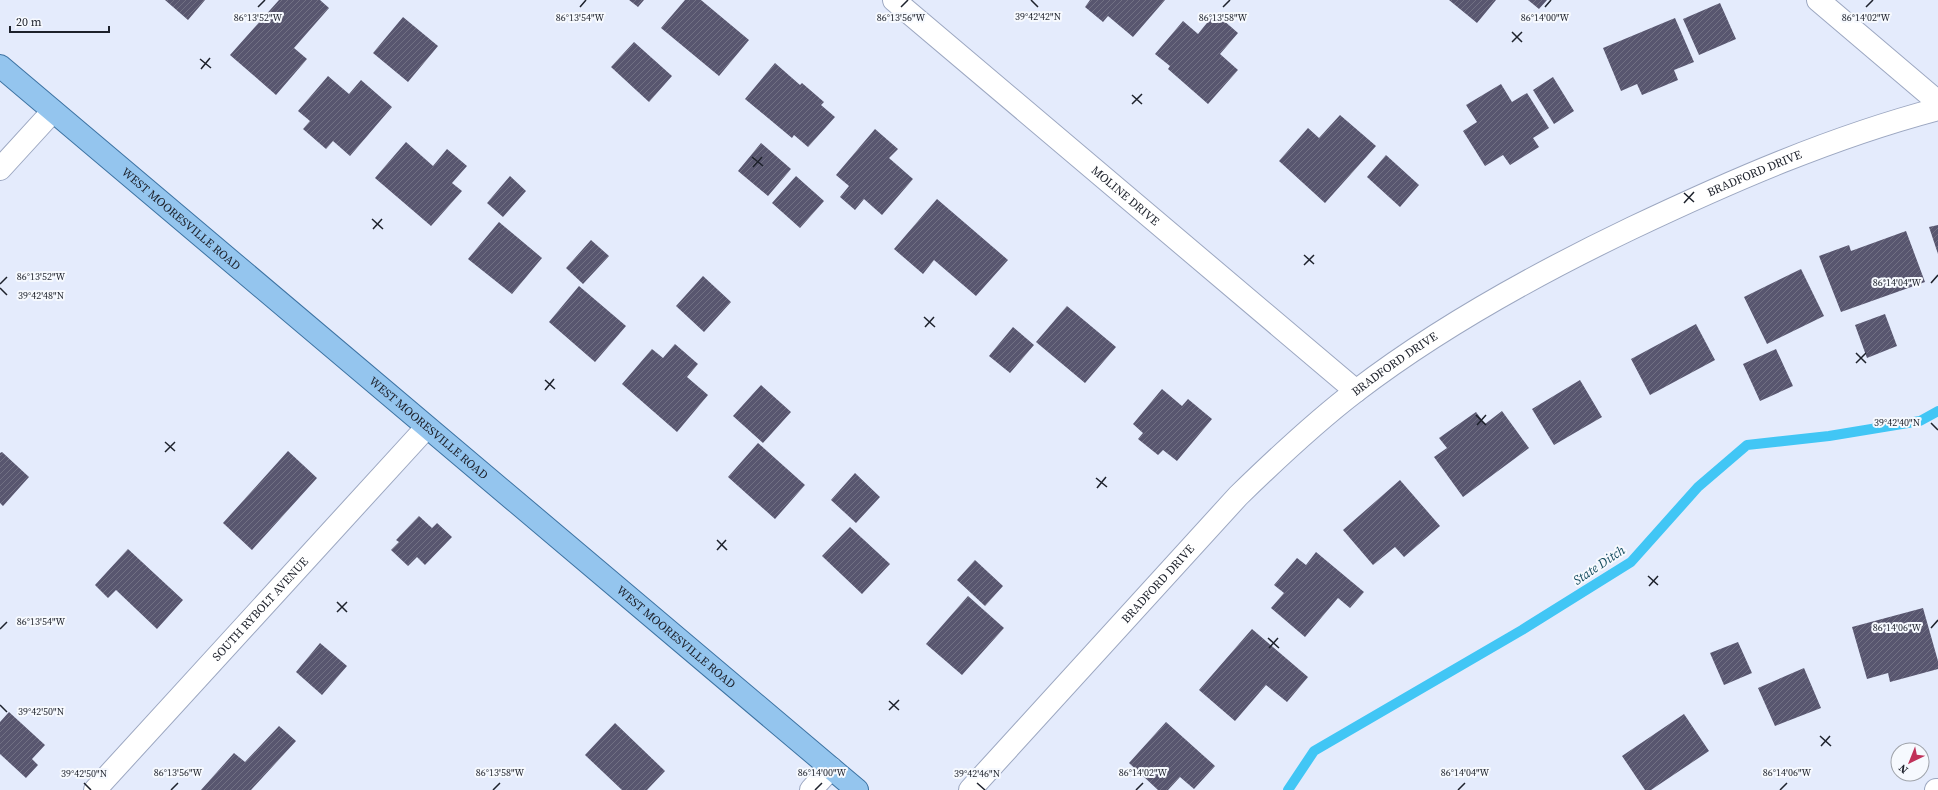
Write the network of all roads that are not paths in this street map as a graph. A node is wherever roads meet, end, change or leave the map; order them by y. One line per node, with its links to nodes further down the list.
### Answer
1 (894, 0): 8 (street, MOLINE DRIVE)
2 (1818, 0): 4 (street)
3 (0, 66): 6 (main road, WEST MOORESVILLE ROAD)
4 (1938, 102)
5 (1938, 109): 8 (street, BRADFORD DRIVE)
6 (53, 111): 7 (street); 9 (main road, WEST MOORESVILLE ROAD)
7 (0, 169)
8 (1356, 391): 14 (street, BRADFORD DRIVE)
9 (426, 428): 10 (main road, WEST MOORESVILLE ROAD); 11 (street, SOUTH RYBOLT AVENUE)
10 (831, 768): 12 (street); 13 (main road, WEST MOORESVILLE ROAD)
11 (95, 790)
12 (811, 790)
13 (857, 790)
14 (970, 790)

